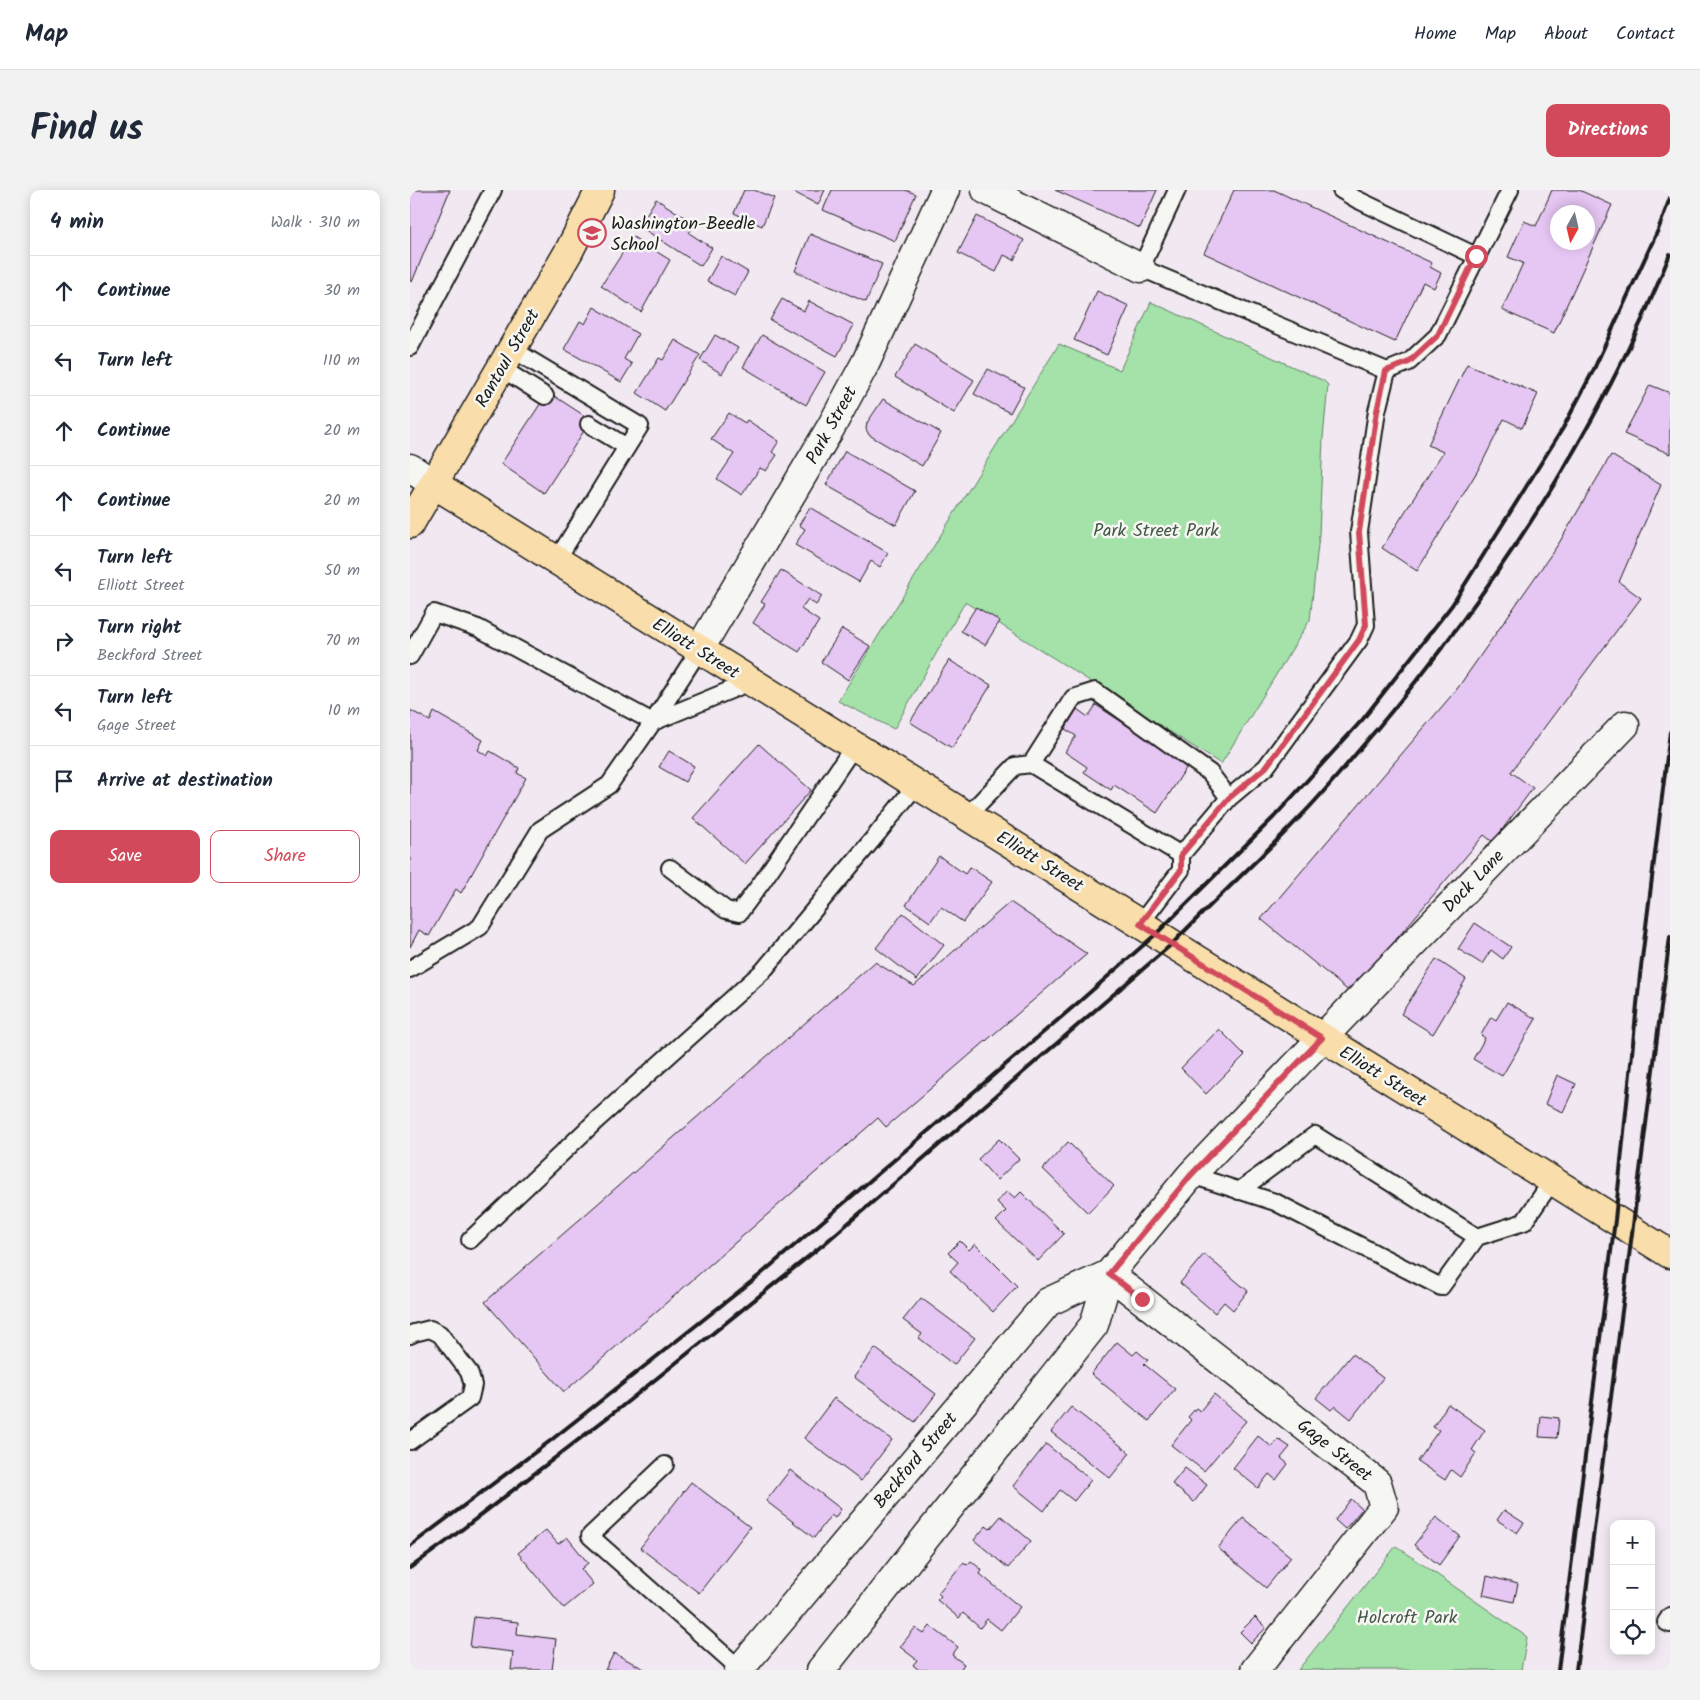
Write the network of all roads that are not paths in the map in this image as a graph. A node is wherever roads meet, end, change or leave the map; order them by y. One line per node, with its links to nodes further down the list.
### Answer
1 (494, 190): 10 (lane)
2 (600, 190): 11 (main road, Rantoul Street)
3 (945, 190): 20 (street, Park Street)
4 (986, 190): 9 (street)
5 (1177, 190): 9 (lane)
6 (1342, 190): 8 (lane)
7 (1510, 190): 8 (lane)
8 (1476, 256): 12 (lane)
9 (1141, 268): 12 (lane)
10 (410, 347)
11 (507, 358): 13 (lane); 15 (lane); 17 (main road, Rantoul Street)
12 (1386, 371): 28 (lane)
13 (545, 396)
14 (589, 424): 15 (lane)
15 (627, 447): 19 (lane)
16 (410, 468): 17 (street, Elliott Street)
17 (434, 484): 18 (main road, Rantoul Street); 19 (main road, Elliott Street)
18 (410, 524)
19 (556, 561): 20 (main road, Elliott Street)
20 (699, 650): 22 (main road, Elliott Street); 23 (lane)
21 (410, 656): 23 (lane)
22 (750, 682): 23 (lane); 25 (main road, Elliott Street)
23 (653, 722): 33 (lane)
24 (1625, 725): 34 (street, Dock Lane)
25 (854, 746): 27 (main road, Elliott Street); 31 (lane)
26 (1031, 764): 28 (lane); 29 (lane); 30 (lane)
27 (916, 785): 29 (main road, Elliott Street); 39 (lane)
28 (1229, 798): 30 (lane)
29 (967, 816): 32 (main road, Elliott Street)
30 (1181, 855): 32 (lane)
31 (670, 868)
32 (1140, 924): 34 (main road, Elliott Street)
33 (410, 969)
34 (1322, 1038): 35 (street, Beckford Street); 36 (main road, Elliott Street)
35 (1191, 1175): 37 (lane); 41 (street, Beckford Street)
36 (1552, 1181): 38 (lane); 40 (main road, Elliott Street)
37 (1239, 1191): 38 (lane); 38 (lane)
38 (1477, 1237)
39 (470, 1240)
40 (1670, 1254)
41 (1109, 1274): 47 (street, Beckford Street); 48 (street, Beckford Street); 49 (street, Gage Street)
42 (410, 1335): 43 (lane)
43 (410, 1441)
44 (665, 1465): 47 (lane)
45 (1670, 1616): 46 (lane)
46 (1670, 1624)
47 (739, 1669)
48 (821, 1670)
49 (1256, 1670)

